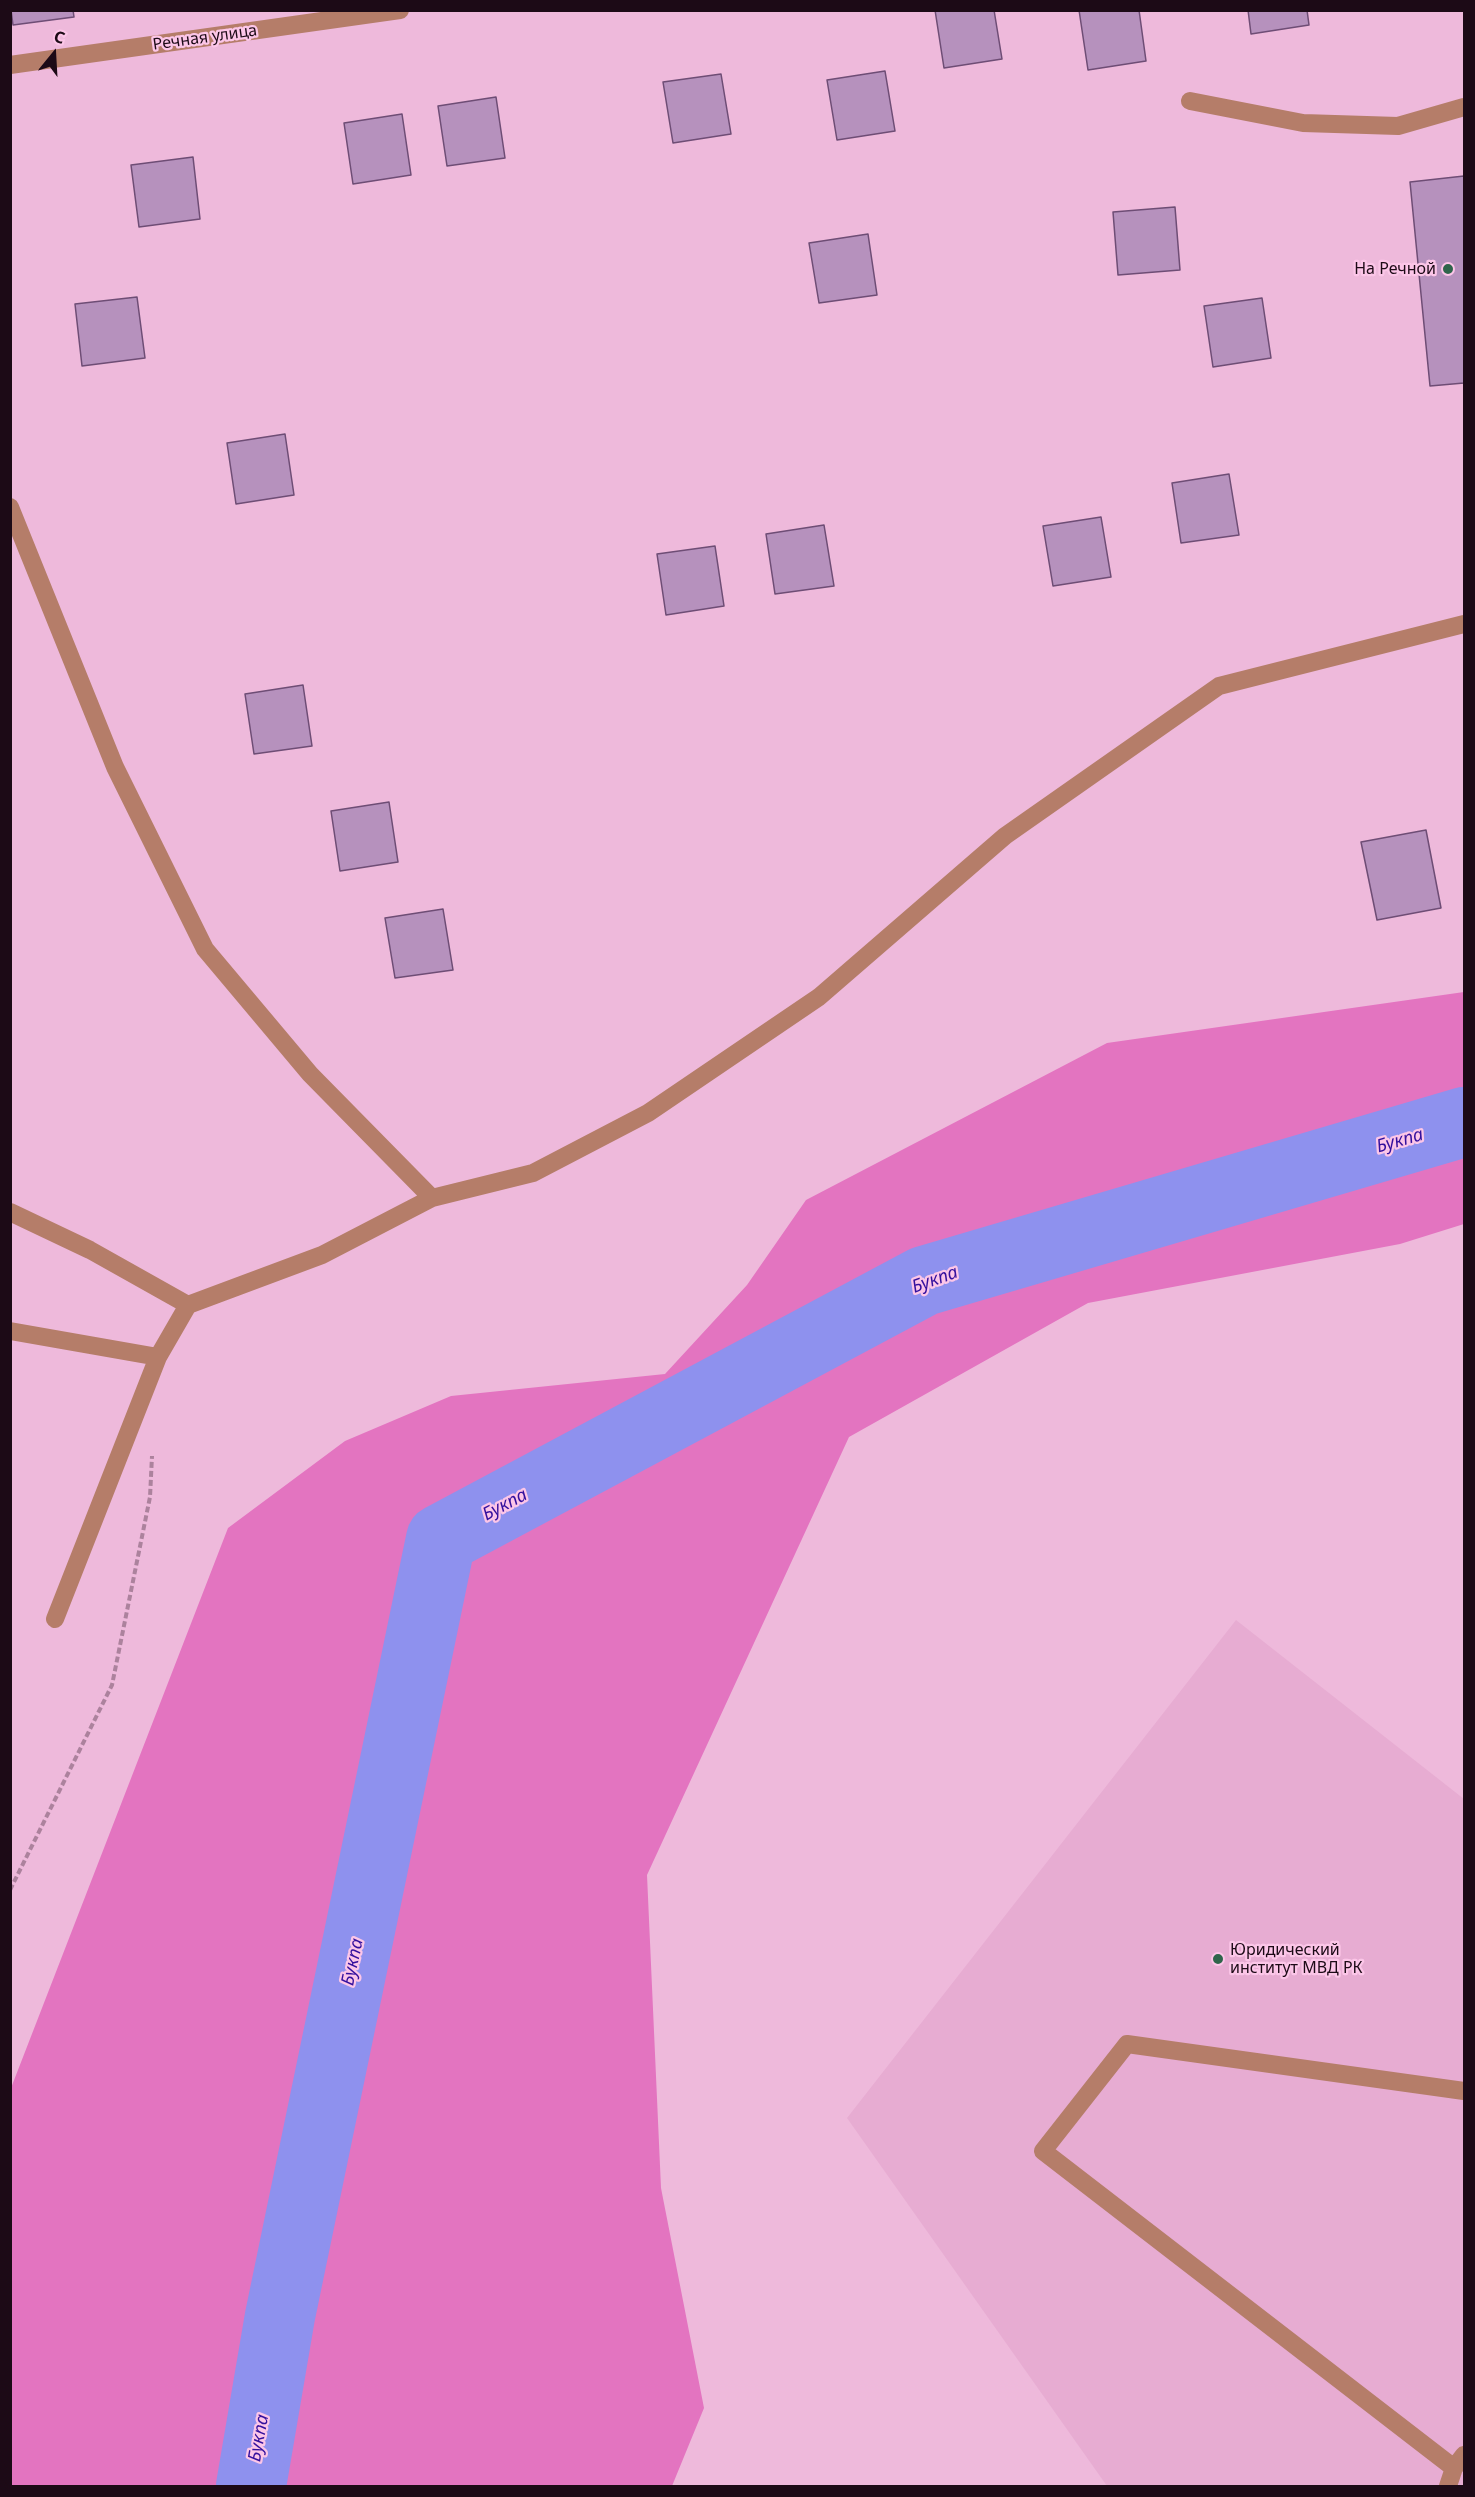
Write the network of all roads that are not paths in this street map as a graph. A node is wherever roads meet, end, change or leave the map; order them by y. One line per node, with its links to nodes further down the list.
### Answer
1 (400, 10): 2 (street, Речная улица)
2 (10, 65)
3 (1190, 101): 4 (street)
4 (1464, 107)
5 (10, 507): 7 (street)
6 (1464, 624): 7 (street)
7 (432, 1198): 9 (street)
8 (10, 1212): 9 (street)
9 (188, 1305): 11 (street)
10 (10, 1330): 11 (street)
11 (158, 1357): 12 (street)
12 (55, 1619)
13 (1464, 2091): 14 (street)
14 (1459, 2462): 15 (street)
15 (1448, 2487)

